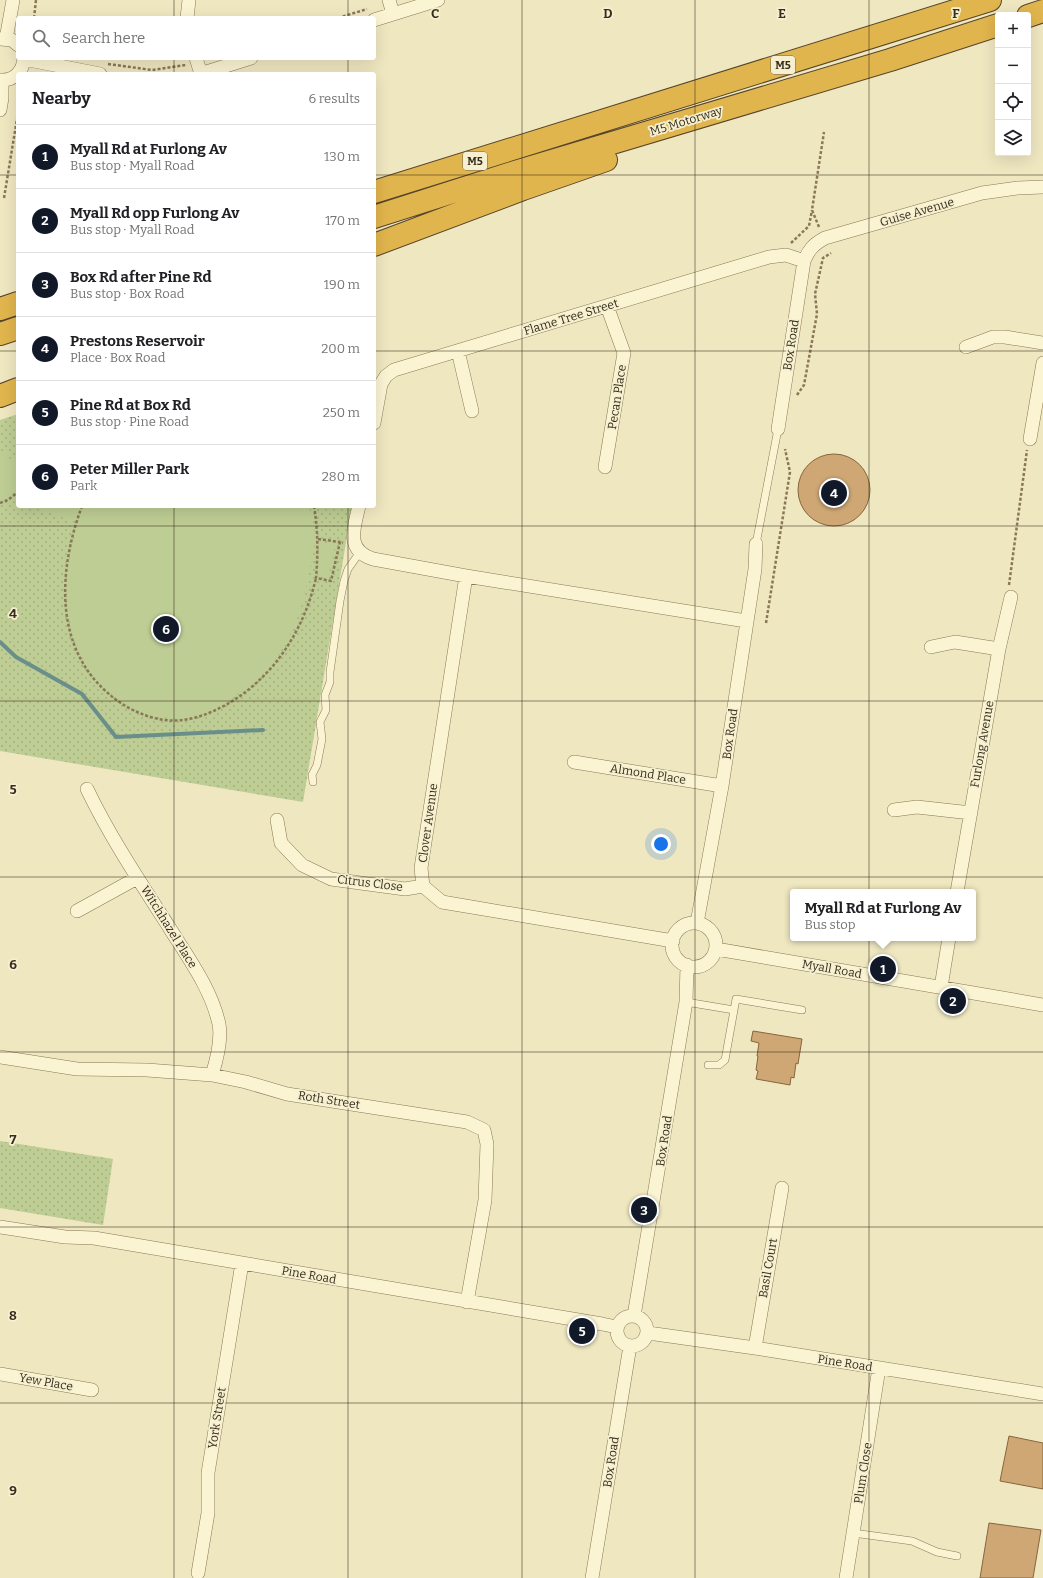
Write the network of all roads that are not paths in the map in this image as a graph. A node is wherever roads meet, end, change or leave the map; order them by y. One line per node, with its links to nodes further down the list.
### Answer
1 (13, 0): 12 (street)
2 (189, 0): 9 (street)
3 (389, 0): 7 (street)
4 (438, 0): 7 (street)
5 (990, 0): 25 (highway, M5 Motorway / M5)
6 (1043, 11): 8 (highway)
7 (393, 14): 10 (street)
8 (1031, 15)
9 (188, 16)
10 (376, 19)
11 (995, 26): 17 (highway, M5 Motorway / M5)
12 (3, 39): 13 (street)
13 (16, 43)
14 (24, 60): 20 (street)
15 (32, 60): 19 (street)
16 (240, 60): 18 (street)
17 (890, 60): 26 (highway, M5 Motorway / M5); 27 (highway)
18 (198, 67)
19 (102, 69)
20 (19, 72)
21 (16, 76): 22 (street)
22 (1, 80): 23 (street)
23 (0, 110)
24 (1043, 187): 28 (street, Guise Avenue)
25 (376, 191)
26 (376, 216)
27 (376, 244)
28 (804, 261): 30 (street, Flame Tree Street); 44 (street, Box Road)
29 (16, 304): 31 (highway)
30 (608, 306): 36 (street, Flame Tree Street); 46 (street, Pecan Place)
31 (0, 308)
32 (16, 329): 33 (highway)
33 (0, 334)
34 (1043, 343): 35 (street)
35 (966, 347)
36 (458, 351): 42 (street); 43 (street, Flame Tree Street)
37 (1043, 363): 45 (street)
38 (16, 380): 39 (highway)
39 (0, 386)
40 (16, 390): 41 (highway)
41 (0, 396)
42 (472, 411)
43 (376, 412)
44 (778, 429): 48 (lane)
45 (1030, 439)
46 (605, 466)
47 (358, 508): 49 (street)
48 (756, 544): 52 (street, Box Road)
49 (357, 549): 50 (street); 56 (lane)
50 (466, 576): 52 (street); 63 (street, Clover Avenue)
51 (1011, 598): 54 (street, Furlong Avenue)
52 (746, 620): 57 (street, Box Road)
53 (932, 647): 54 (street)
54 (999, 649): 60 (street, Furlong Avenue)
55 (574, 762): 57 (street, Almond Place)
56 (313, 782)
57 (722, 786): 66 (street, Box Road)
58 (87, 789): 62 (street, Witchhazel Place)
59 (894, 810): 60 (street)
60 (971, 813): 64 (street, Furlong Avenue)
61 (277, 820): 63 (street, Citrus Close)
62 (137, 878): 65 (street); 78 (street, Witchhazel Place)
63 (423, 886): 67 (street)
64 (958, 889)
65 (77, 911)
66 (697, 923): 67 (street); 69 (street)
67 (673, 941): 70 (street)
68 (949, 941): 71 (street)
69 (716, 949): 70 (street); 71 (street, Myall Road)
70 (687, 965): 72 (street, Box Road)
71 (941, 987): 73 (street, Myall Road)
72 (686, 1002): 74 (lane); 83 (street, Box Road)
73 (1043, 1004)
74 (734, 1010): 75 (lane); 77 (lane)
75 (802, 1010)
76 (0, 1056): 78 (street, Roth Street)
77 (708, 1065)
78 (212, 1075): 82 (street, Roth Street)
79 (782, 1188): 87 (street, Basil Court)
80 (0, 1227): 81 (street, Pine Road)
81 (242, 1263): 82 (street, Pine Road); 94 (street, York Street)
82 (468, 1302): 84 (street, Pine Road)
83 (634, 1316): 84 (street); 85 (street)
84 (617, 1328): 86 (street)
85 (648, 1333): 86 (street); 87 (street, Pine Road)
86 (630, 1346): 95 (street, Box Road)
87 (755, 1348): 88 (street, Pine Road)
88 (879, 1368): 91 (street, Pine Road); 92 (street, Plum Close)
89 (0, 1374): 90 (street, Yew Place)
90 (92, 1390)
91 (1043, 1394)
92 (853, 1533): 93 (lane); 96 (street, Plum Close)
93 (957, 1556)
94 (198, 1573)
95 (592, 1578)
96 (846, 1578)

